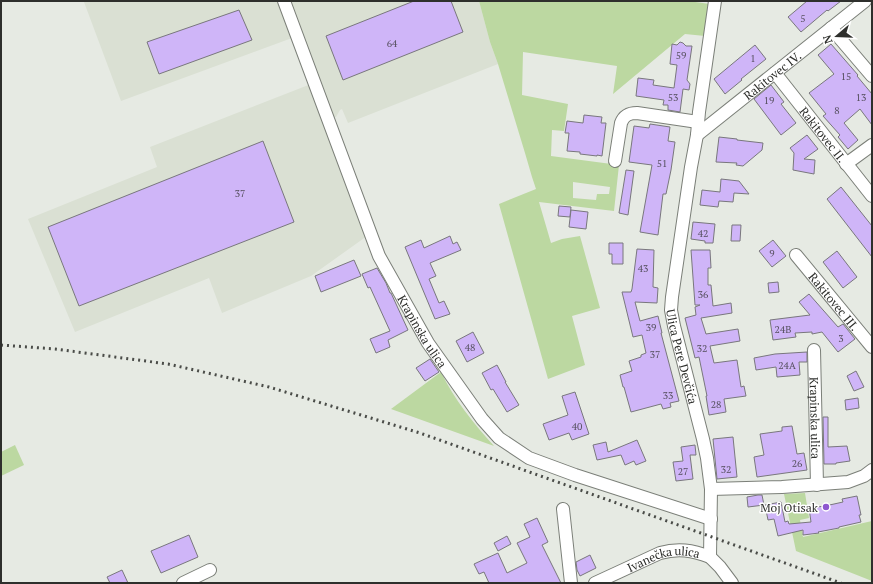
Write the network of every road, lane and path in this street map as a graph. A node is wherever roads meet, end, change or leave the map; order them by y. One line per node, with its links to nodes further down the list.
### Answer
1 (284, 1): 19 (street, Krapinska ulica)
2 (715, 1): 7 (street, Ulica Pere Devčića)
3 (865, 1): 4 (street, Rakitovec IV.)
4 (831, 28): 5 (street, Rakitovec IV.); 6 (street)
5 (775, 73): 7 (street, Rakitovec IV.); 10 (street, Rakitovec II.)
6 (872, 76)
7 (698, 128): 9 (street); 17 (street, Ulica Pere Devčića)
8 (872, 144): 10 (street)
9 (615, 161)
10 (846, 164): 11 (street, Rakitovec II.)
11 (872, 196)
12 (796, 255): 13 (street, Rakitovec III.)
13 (872, 347)
14 (814, 350): 16 (street, Krapinska ulica)
15 (872, 470): 16 (street)
16 (817, 485): 17 (street)
17 (711, 489): 19 (street, Ulica Pere Devčića)
18 (562, 509): 23 (street)
19 (710, 519): 20 (street, Ulica Pere Devčića)
20 (710, 557): 24 (street, Ivanečka ulica); 25 (street)
21 (210, 570): 22 (street)
22 (183, 583)
23 (571, 583)
24 (595, 583)
25 (732, 583)

